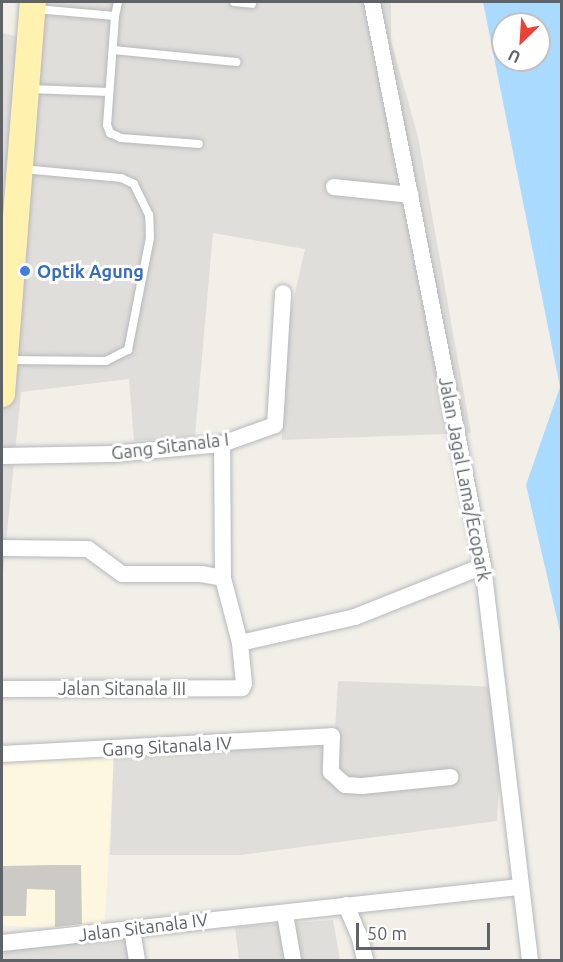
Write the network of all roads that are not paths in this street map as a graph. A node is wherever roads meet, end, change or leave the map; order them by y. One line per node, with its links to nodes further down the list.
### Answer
1 (118, 2): 6 (lane)
2 (234, 2): 4 (lane)
3 (372, 2): 14 (street, Jalan Jagal Lama/Ecopark)
4 (252, 4)
5 (33, 5): 6 (lane); 9 (main road)
6 (115, 16): 7 (lane)
7 (112, 50): 8 (lane); 10 (lane)
8 (236, 62)
9 (26, 89): 10 (lane); 12 (main road)
10 (109, 92): 11 (lane)
11 (199, 144)
12 (20, 169): 15 (main road); 17 (lane)
13 (334, 187): 14 (street)
14 (411, 195): 21 (street, Jalan Jagal Lama/Ecopark)
15 (8, 234): 17 (main road)
16 (283, 293): 18 (street, Gang Sitanala I)
17 (3, 379)
18 (222, 444): 19 (street, Gang Sitanala I); 22 (street)
19 (2, 456)
20 (2, 548): 22 (street)
21 (483, 566): 23 (street); 27 (street, Jalan Jagal Lama/Ecopark)
22 (222, 578): 23 (street)
23 (240, 643): 24 (street, Jalan Sitanala III)
24 (2, 689)
25 (2, 754): 26 (street, Gang Sitanala IV)
26 (451, 777)
27 (519, 887): 28 (street, Jalan Sitanala IV); 35 (street, Jalan Jagal Lama/Ecopark)
28 (346, 905): 29 (street, Jalan Sitanala IV); 34 (street)
29 (285, 914): 30 (street, Jalan Sitanala IV); 33 (street)
30 (132, 929): 31 (street, Jalan Sitanala IV); 32 (street)
31 (2, 943)
32 (137, 960)
33 (293, 960)
34 (365, 960)
35 (530, 960)

